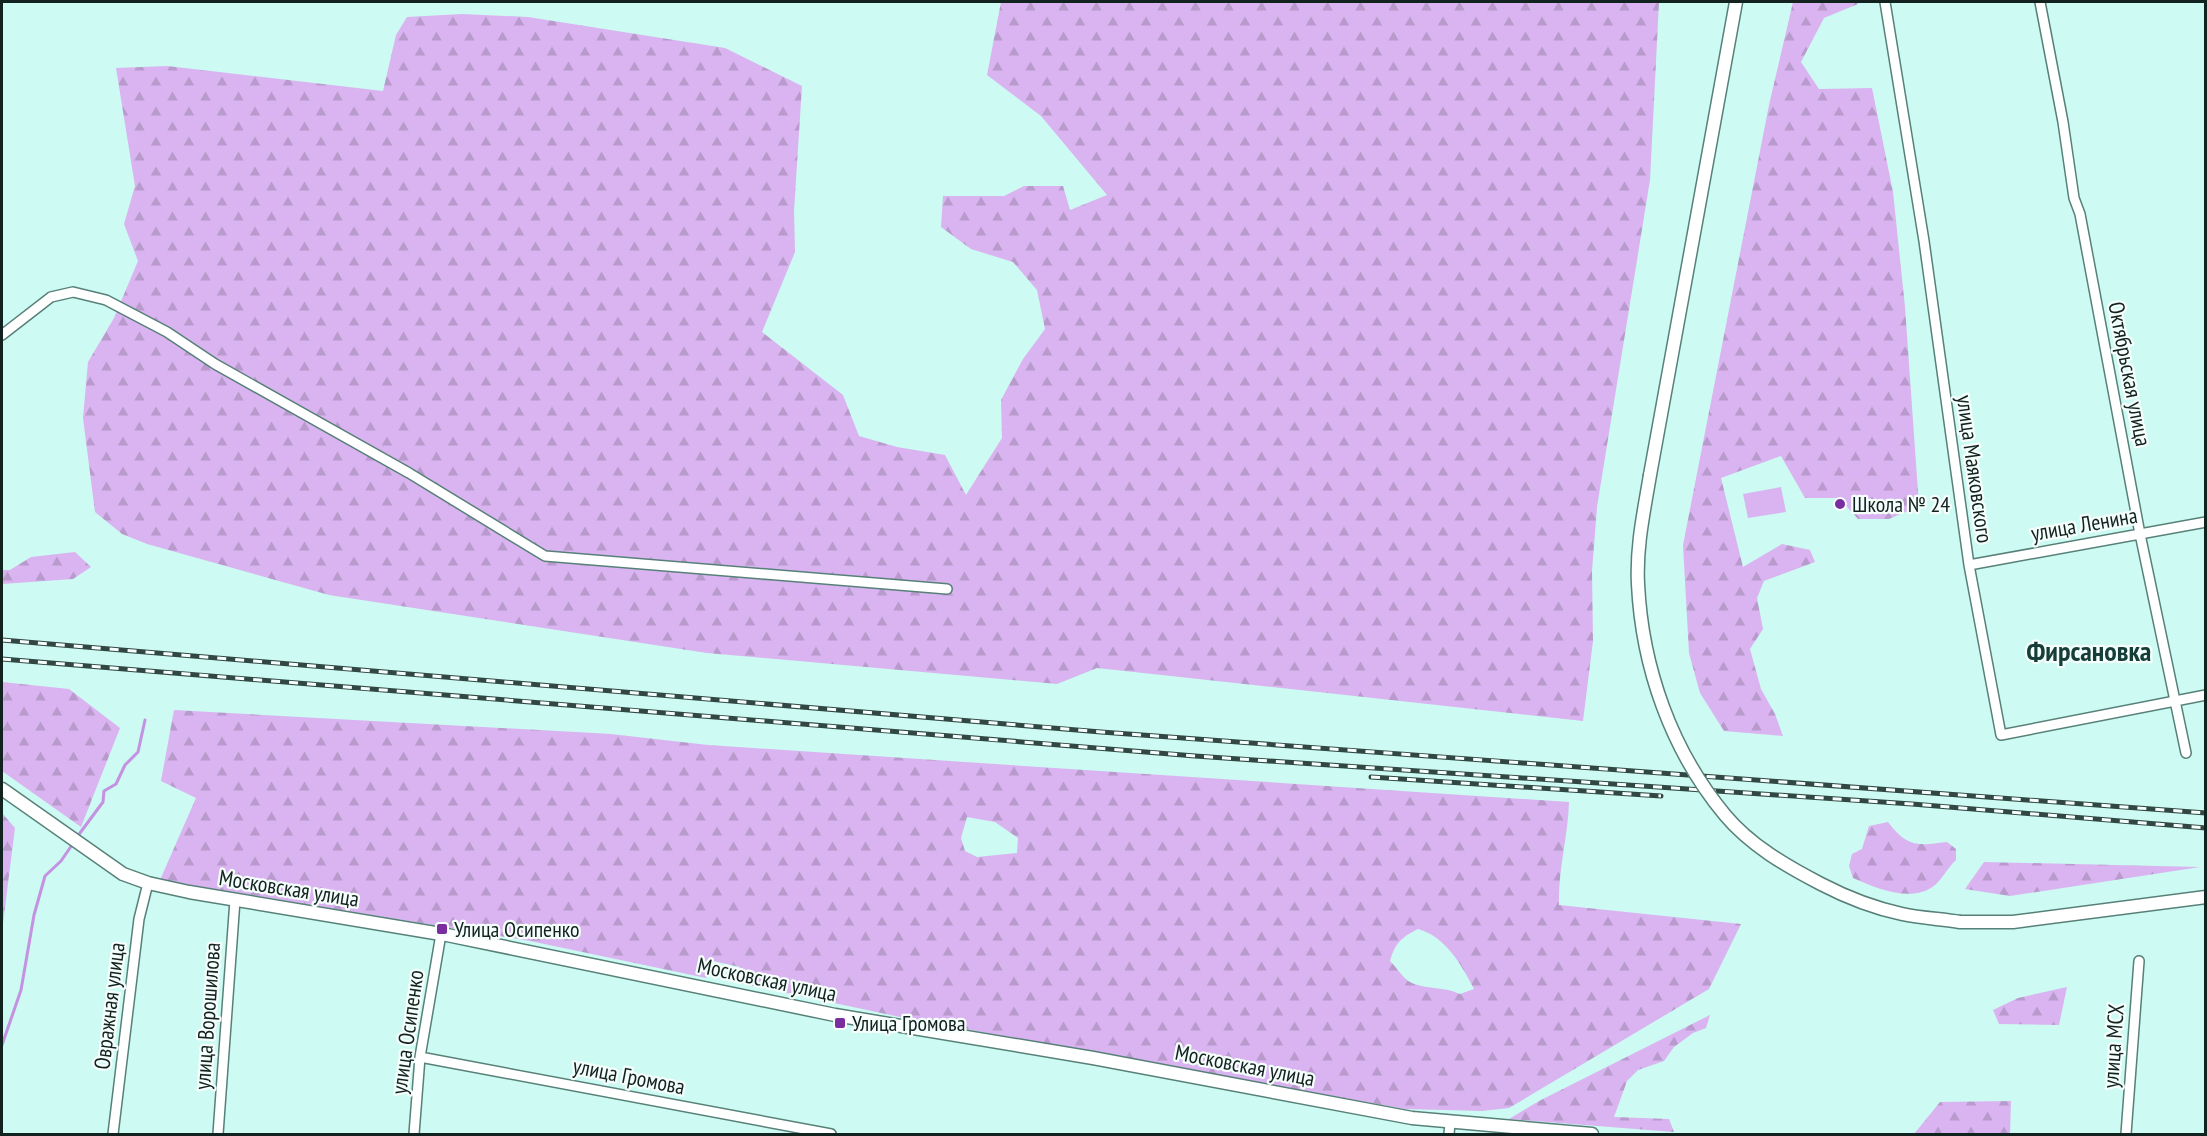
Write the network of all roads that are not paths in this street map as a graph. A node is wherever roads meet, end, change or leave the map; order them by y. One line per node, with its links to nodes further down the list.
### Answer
1 (1736, 2): 14 (street, bridge)
2 (1885, 2): 7 (street, улица Маяковского)
3 (2040, 2): 6 (street, Октябрьская улица)
4 (2, 335): 8 (street)
5 (2205, 522): 6 (street, улица Ленина)
6 (2140, 534): 7 (street, улица Ленина); 10 (street, Октябрьская улица)
7 (1969, 565): 10 (street, улица Маяковского)
8 (947, 589)
9 (2205, 695): 10 (street, улица Маяковского)
10 (2175, 700): 11 (street, Октябрьская улица)
11 (2186, 753)
12 (2, 789): 13 (street, Московская улица)
13 (148, 884): 15 (street, Московская улица); 20 (street, Овражная улица)
14 (2205, 897)
15 (235, 900): 16 (street, Московская улица); 21 (street, улица Ворошилова)
16 (441, 934): 18 (street, улица Осипенко); 19 (street, Московская улица)
17 (2139, 961): 25 (street, улица МСХ)
18 (420, 1057): 22 (street, улица Осипенко); 23 (street, улица Громова)
19 (1449, 1129): 24 (street, Московская улица)
20 (113, 1134)
21 (218, 1134)
22 (414, 1134)
23 (831, 1134)
24 (1592, 1134)
25 (2126, 1134)

